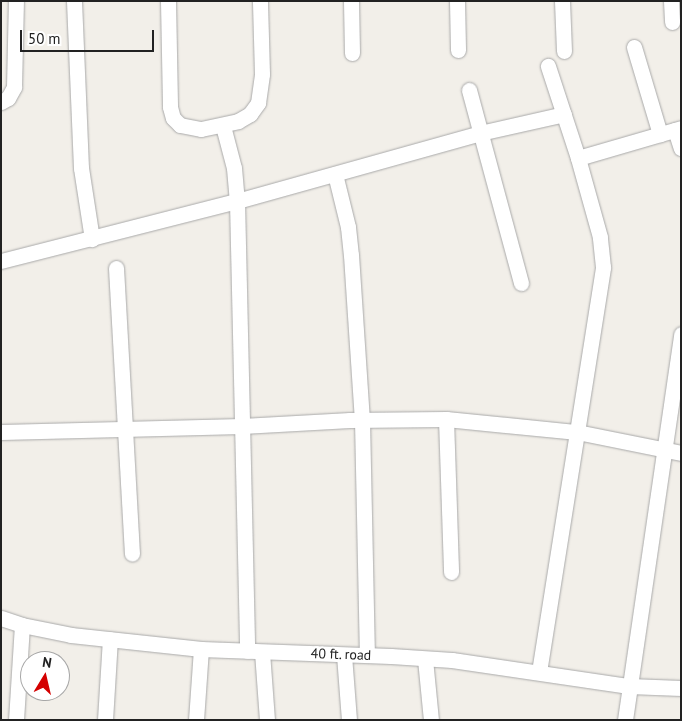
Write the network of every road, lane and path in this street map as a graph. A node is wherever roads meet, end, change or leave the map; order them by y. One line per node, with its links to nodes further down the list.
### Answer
1 (16, 1): 16 (street)
2 (74, 1): 25 (street)
3 (168, 1): 18 (street)
4 (260, 1): 18 (street)
5 (351, 1): 13 (street)
6 (457, 1): 11 (street)
7 (562, 1): 12 (street)
8 (672, 1): 9 (street)
9 (672, 22)
10 (634, 47): 19 (street)
11 (458, 50)
12 (564, 52)
13 (352, 53)
14 (548, 66): 17 (street)
15 (469, 90): 20 (street)
16 (1, 102)
17 (564, 114): 20 (street); 22 (street)
18 (223, 126): 24 (street)
19 (672, 130): 21 (street); 22 (street)
20 (480, 133): 23 (street); 28 (street)
21 (681, 148)
22 (578, 158): 35 (street)
23 (335, 174): 24 (street); 31 (street)
24 (237, 201): 25 (street); 32 (street)
25 (92, 239): 26 (street)
26 (1, 261)
27 (116, 268): 33 (street)
28 (521, 283)
29 (681, 334): 36 (street)
30 (446, 419): 31 (street); 35 (street); 39 (street)
31 (362, 420): 32 (street); 46 (street)
32 (242, 426): 33 (street); 44 (street)
33 (126, 430): 34 (street); 38 (street)
34 (1, 432)
35 (577, 432): 36 (street); 48 (street)
36 (662, 449): 37 (street); 49 (street)
37 (681, 453)
38 (132, 554)
39 (451, 572)
40 (1, 618): 41 (street, 40 ft. road)
41 (22, 625): 42 (street, 40 ft. road); 51 (street)
42 (110, 639): 43 (street, 40 ft. road); 52 (street)
43 (201, 649): 44 (street, 40 ft. road); 53 (street)
44 (254, 651): 45 (street, 40 ft. road); 54 (street)
45 (344, 655): 46 (street, 40 ft. road); 55 (street)
46 (367, 655): 47 (street, 40 ft. road)
47 (425, 659): 48 (street, 40 ft. road); 56 (street)
48 (539, 672): 49 (street, 40 ft. road)
49 (629, 686): 50 (street, 40 ft. road); 57 (street)
50 (681, 688)
51 (16, 720)
52 (105, 720)
53 (196, 720)
54 (267, 720)
55 (349, 720)
56 (431, 720)
57 (625, 720)

